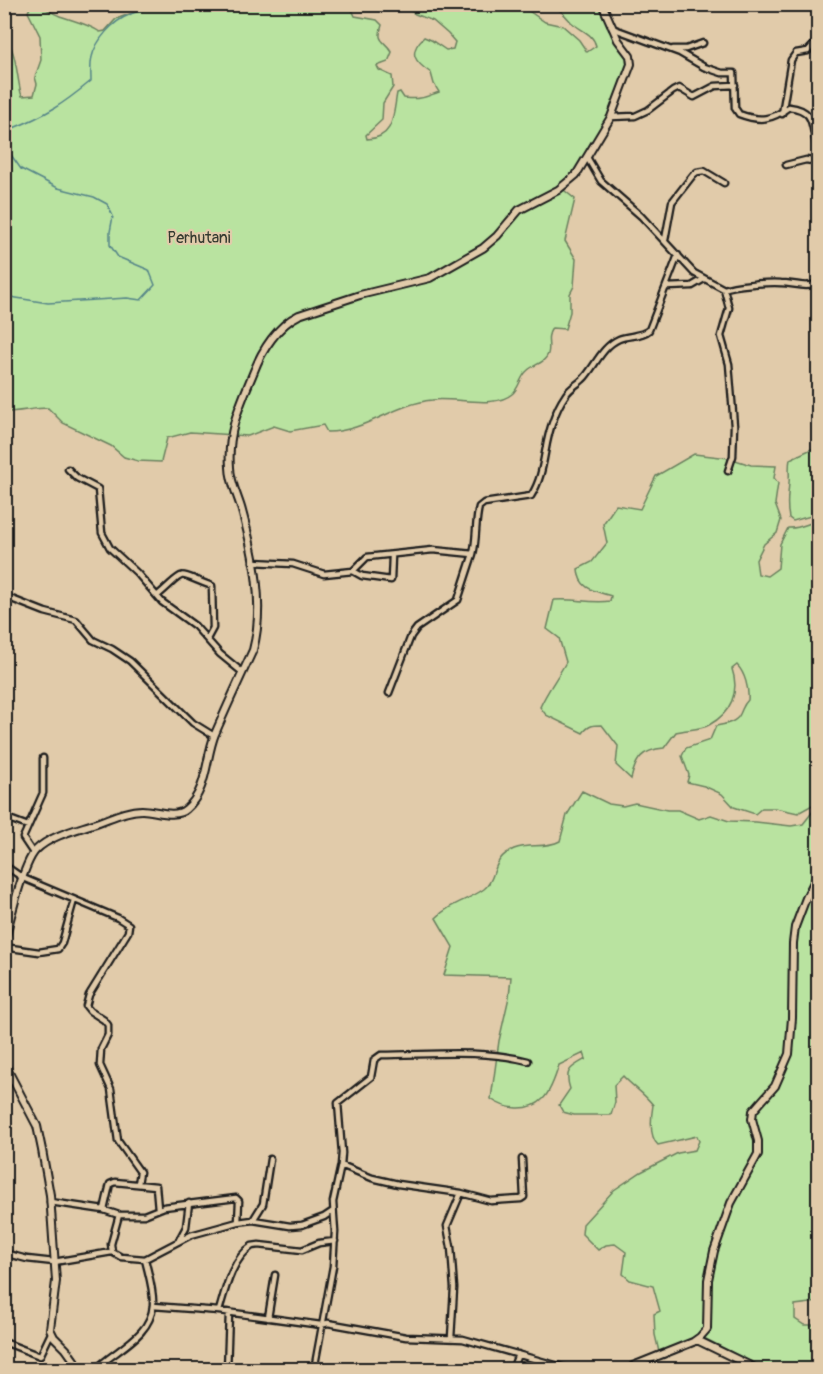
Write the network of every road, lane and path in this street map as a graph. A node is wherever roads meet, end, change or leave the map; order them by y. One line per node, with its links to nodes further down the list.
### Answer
1 (602, 4): 2 (street)
2 (612, 28): 5 (street); 8 (street)
3 (819, 40): 7 (street)
4 (702, 43): 5 (street)
5 (671, 50): 6 (street)
6 (735, 85): 7 (street); 8 (street)
7 (782, 114): 9 (street)
8 (611, 117): 10 (street)
9 (819, 150)
10 (588, 159): 14 (street); 23 (street)
11 (819, 162): 12 (street)
12 (786, 165)
13 (724, 183): 14 (street)
14 (665, 241): 15 (street)
15 (678, 255): 16 (street); 18 (street)
16 (704, 279): 18 (street); 19 (street)
17 (819, 283): 19 (street)
18 (667, 287): 22 (street)
19 (724, 289): 21 (street)
20 (68, 469): 27 (street)
21 (728, 471)
22 (473, 554): 24 (street); 30 (street)
23 (252, 555): 25 (street); 29 (street)
24 (392, 556): 25 (street); 25 (street)
25 (353, 571)
26 (4, 596): 31 (street)
27 (157, 596): 28 (street); 28 (street)
28 (207, 639): 29 (street)
29 (242, 672): 31 (street)
30 (389, 693)
31 (214, 736): 35 (street)
32 (43, 758): 34 (street)
33 (4, 817): 34 (street)
34 (28, 826): 35 (street)
35 (33, 852): 38 (street)
36 (4, 866): 38 (street)
37 (819, 874): 70 (street)
38 (23, 878): 39 (street); 40 (street)
39 (74, 900): 40 (street); 46 (street)
40 (4, 946)
41 (528, 1061): 45 (street)
42 (4, 1063): 48 (street)
43 (270, 1159): 54 (street)
44 (522, 1159): 47 (street)
45 (341, 1165): 47 (street); 52 (street)
46 (138, 1184): 50 (street); 51 (street)
47 (461, 1193): 69 (street)
48 (50, 1202): 51 (street); 61 (street)
49 (189, 1203): 50 (street); 55 (street); 56 (street)
50 (158, 1209): 53 (street)
51 (104, 1210): 53 (street)
52 (333, 1211): 54 (street); 57 (street)
53 (119, 1215): 58 (street)
54 (253, 1220): 55 (street)
55 (238, 1222): 56 (street)
56 (178, 1240): 60 (street)
57 (335, 1241): 64 (street); 67 (street)
58 (112, 1252): 60 (street); 61 (street)
59 (4, 1253): 61 (street)
60 (146, 1259): 63 (street)
61 (54, 1262): 68 (street)
62 (275, 1275): 66 (street)
63 (153, 1306): 64 (street); 74 (street)
64 (219, 1311): 65 (street)
65 (229, 1313): 66 (street); 75 (street)
66 (268, 1318): 67 (street)
67 (321, 1325): 69 (street); 76 (street)
68 (51, 1333): 71 (street); 73 (street)
69 (450, 1338): 72 (street)
70 (697, 1340): 79 (street); 80 (street)
71 (4, 1342)
72 (518, 1354): 77 (street); 78 (street)
73 (81, 1370)
74 (94, 1370)
75 (227, 1370)
76 (314, 1370)
77 (512, 1370)
78 (573, 1370)
79 (630, 1370)
80 (759, 1370)

